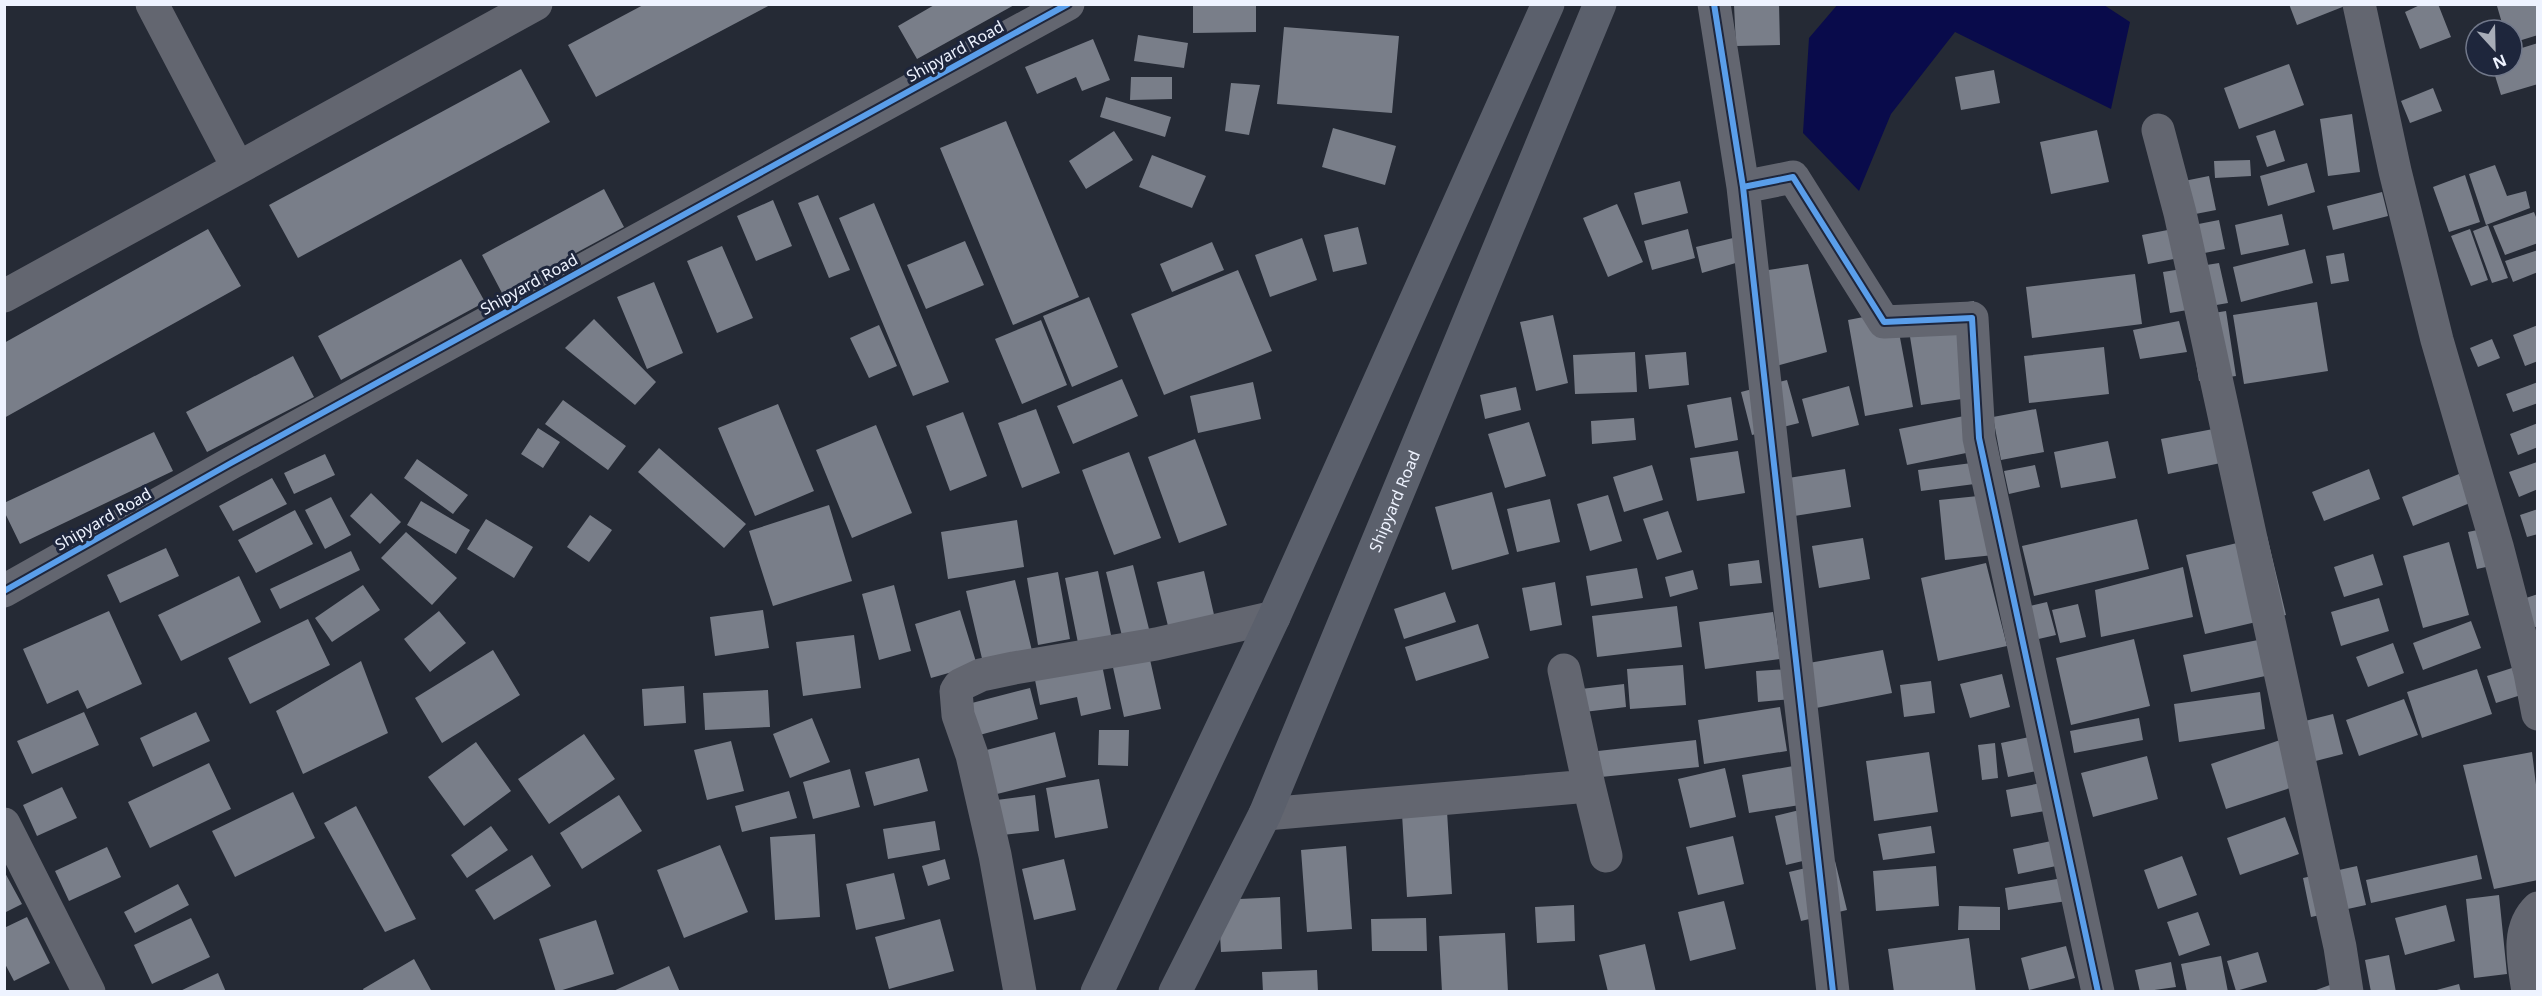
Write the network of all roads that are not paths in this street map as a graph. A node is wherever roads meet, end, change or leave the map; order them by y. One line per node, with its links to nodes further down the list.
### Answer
1 (152, 4): 9 (street)
2 (536, 4): 9 (street)
3 (1068, 4): 12 (street, Shipyard Road)
4 (1548, 4): 13 (main road)
5 (1600, 4): 17 (main road, Shipyard Road)
6 (1714, 4): 10 (street)
7 (2359, 4): 15 (street)
8 (2158, 130): 27 (street)
9 (237, 168): 11 (street)
10 (1743, 187): 25 (street); 26 (street)
11 (4, 296)
12 (4, 591)
13 (1274, 617): 22 (street); 23 (main road)
14 (1564, 670): 16 (street)
15 (2538, 714)
16 (1589, 786): 17 (street); 19 (street)
17 (1264, 814): 24 (main road, Shipyard Road)
18 (4, 824): 21 (street)
19 (1606, 856)
20 (2538, 908): 28 (street)
21 (88, 992)
22 (1020, 992)
23 (1097, 992)
24 (1175, 992)
25 (1833, 992)
26 (2098, 992)
27 (2347, 992)
28 (2528, 992)

